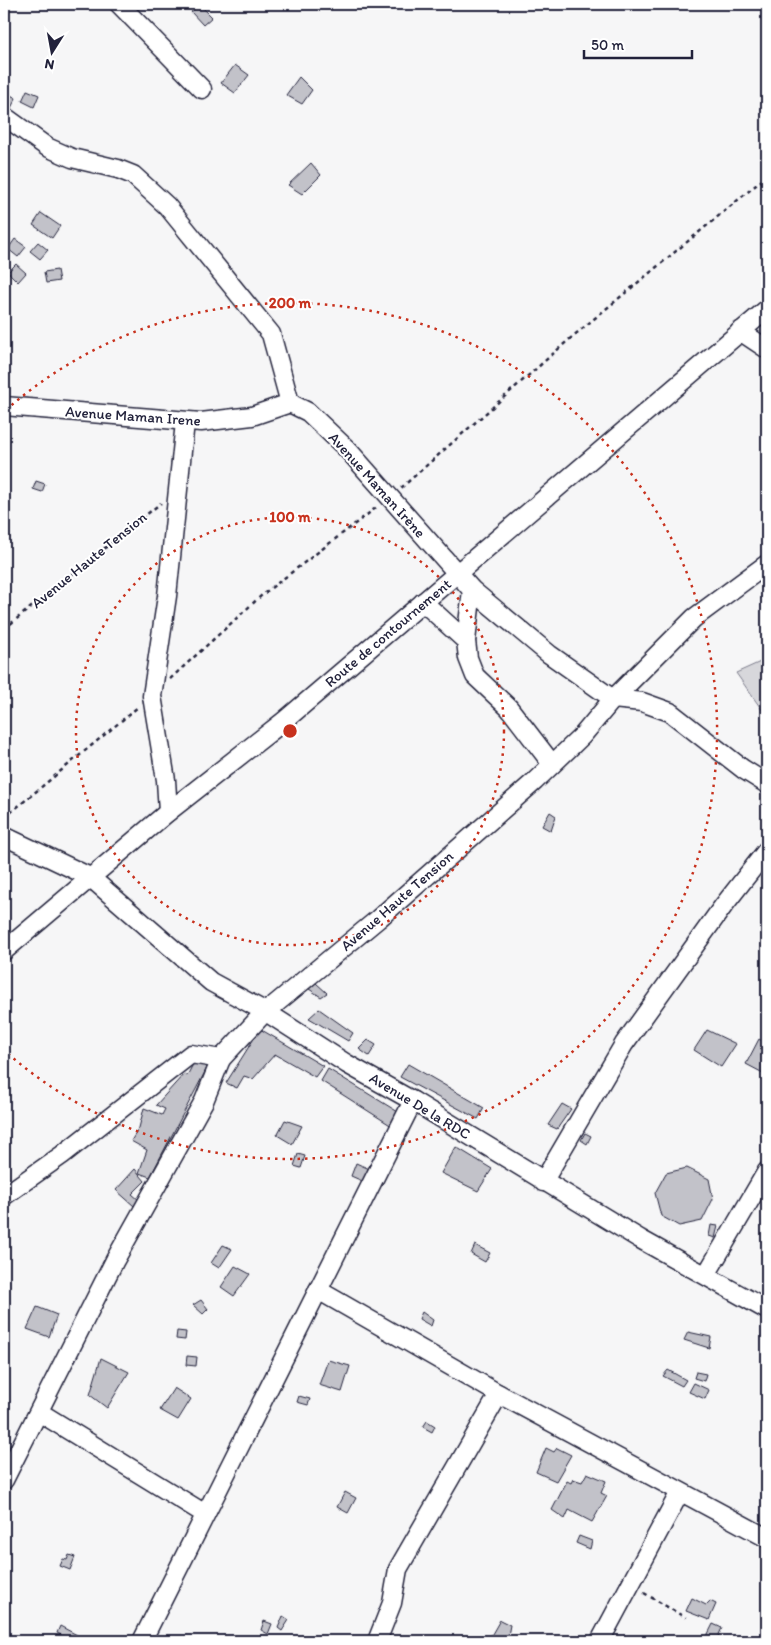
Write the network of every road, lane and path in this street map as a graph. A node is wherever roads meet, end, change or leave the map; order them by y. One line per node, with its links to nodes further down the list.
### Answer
1 (119, 4): 2 (street)
2 (202, 89)
3 (4, 116): 8 (street)
4 (767, 176): 12 (path)
5 (767, 309): 6 (street, Route de contournement)
6 (740, 331): 7 (street); 14 (street, Route de contournement)
7 (767, 349)
8 (290, 403): 10 (street, Avenue Maman Irene); 12 (street, Avenue Maman Irène)
9 (4, 406): 10 (street, Avenue Maman Irene)
10 (185, 422): 11 (street)
11 (177, 492): 17 (path, Avenue Haute Tension); 19 (street)
12 (390, 498): 14 (street, Avenue Maman Irène); 19 (path)
13 (767, 564): 20 (street, Avenue Haute Tension)
14 (456, 574): 15 (street, Avenue Maman Irène); 16 (street, Route de contournement)
15 (472, 590): 18 (street); 20 (street, Avenue Maman Irène)
16 (423, 602): 18 (street); 23 (street, Route de contournement)
17 (4, 629)
18 (466, 641): 21 (street)
19 (152, 696): 23 (street); 24 (path)
20 (613, 699): 21 (street, Avenue Haute Tension); 22 (street)
21 (552, 764): 29 (street, Avenue Haute Tension)
22 (767, 784)
23 (168, 812): 27 (street, Route de contournement)
24 (4, 818)
25 (4, 836): 27 (street, Avenue De la RDC)
26 (767, 850): 33 (street)
27 (90, 877): 28 (street, Route de contournement); 29 (street, Avenue De la RDC)
28 (4, 951)
29 (266, 1012): 30 (street, Avenue Haute Tension); 31 (street, Avenue De la RDC)
30 (221, 1058): 34 (street); 39 (street)
31 (413, 1101): 33 (street, Avenue De la RDC); 36 (street)
32 (767, 1171): 35 (street)
33 (543, 1182): 35 (street, Avenue De la RDC)
34 (4, 1196)
35 (706, 1274): 37 (street, Avenue De la RDC)
36 (318, 1290): 38 (street); 42 (street)
37 (767, 1310)
38 (499, 1394): 41 (street); 47 (street)
39 (39, 1412): 40 (street); 42 (street)
40 (4, 1480)
41 (680, 1492): 43 (street); 44 (street)
42 (205, 1514): 46 (street)
43 (767, 1538)
44 (629, 1586): 45 (path); 48 (street)
45 (686, 1618)
46 (142, 1641)
47 (377, 1641)
48 (600, 1641)

